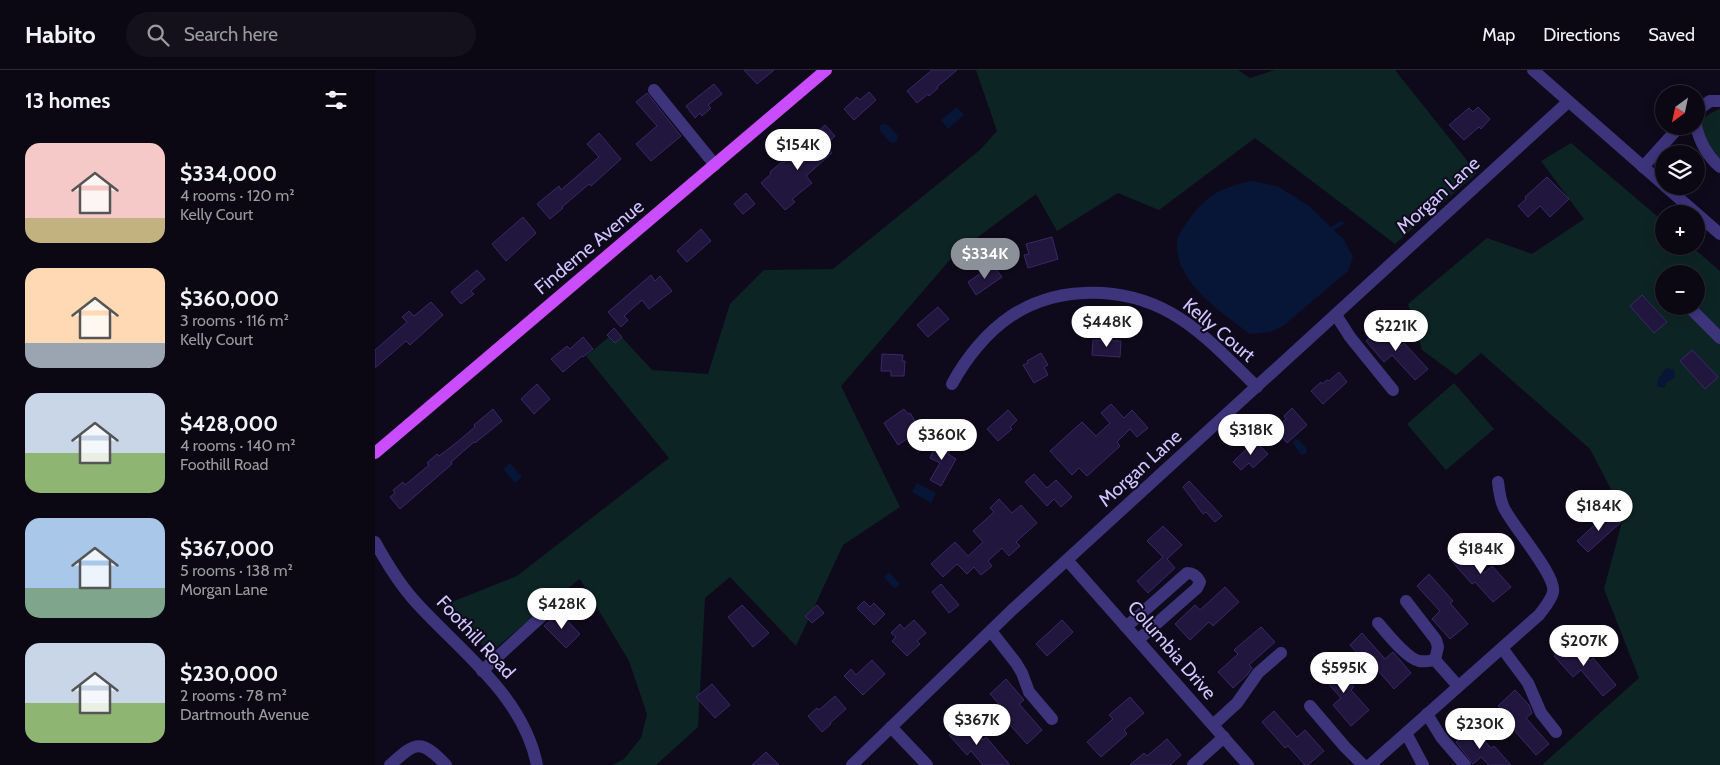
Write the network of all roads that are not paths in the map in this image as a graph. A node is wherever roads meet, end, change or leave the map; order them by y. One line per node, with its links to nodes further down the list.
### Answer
1 (1533, 70): 5 (street)
2 (823, 71): 9 (main road, Finderne Avenue)
3 (654, 90): 9 (street)
4 (1720, 101): 6 (street)
5 (1568, 102): 10 (street); 15 (street, Morgan Lane)
6 (1705, 105)
7 (1672, 135): 10 (street)
8 (1698, 135): 11 (street)
9 (715, 165): 21 (main road, Finderne Avenue)
10 (1643, 167): 12 (street)
11 (1720, 167)
12 (1655, 178)
13 (1674, 195): 14 (street)
14 (1720, 234)
15 (1336, 314): 19 (street, Morgan Lane); 20 (street)
16 (1696, 315): 17 (street)
17 (1720, 338)
18 (952, 384): 19 (street, Kelly Court)
19 (1257, 387): 24 (street, Morgan Lane)
20 (1393, 390)
21 (375, 453)
22 (1498, 482): 31 (street)
23 (375, 542): 34 (street, Foothill Road)
24 (1067, 560): 28 (street, Columbia Drive); 29 (street, Morgan Lane)
25 (1405, 601): 33 (street)
26 (553, 606): 34 (street)
27 (1378, 623): 33 (street)
28 (1126, 627): 30 (street, Columbia Drive); 30 (street)
29 (991, 632): 38 (street); 40 (street, Morgan Lane)
30 (1138, 640): 39 (street, Columbia Drive)
31 (1502, 648): 35 (street); 41 (street)
32 (1281, 653): 39 (street)
33 (1435, 660): 35 (street)
34 (482, 671): 46 (street, Foothill Road)
35 (1458, 686): 37 (street)
36 (1310, 706): 51 (street)
37 (1427, 714): 42 (street); 54 (street)
38 (1052, 720)
39 (1213, 725): 43 (street, Columbia Drive)
40 (891, 727): 47 (street, Morgan Lane); 48 (street)
41 (1556, 732)
42 (1406, 733): 52 (street); 53 (street)
43 (1224, 737): 49 (street); 50 (street, Columbia Drive)
44 (390, 765): 45 (street)
45 (445, 765)
46 (537, 765)
47 (852, 765)
48 (927, 765)
49 (1193, 765)
50 (1248, 765)
51 (1363, 765)
52 (1370, 765)
53 (1423, 765)
54 (1465, 765)

